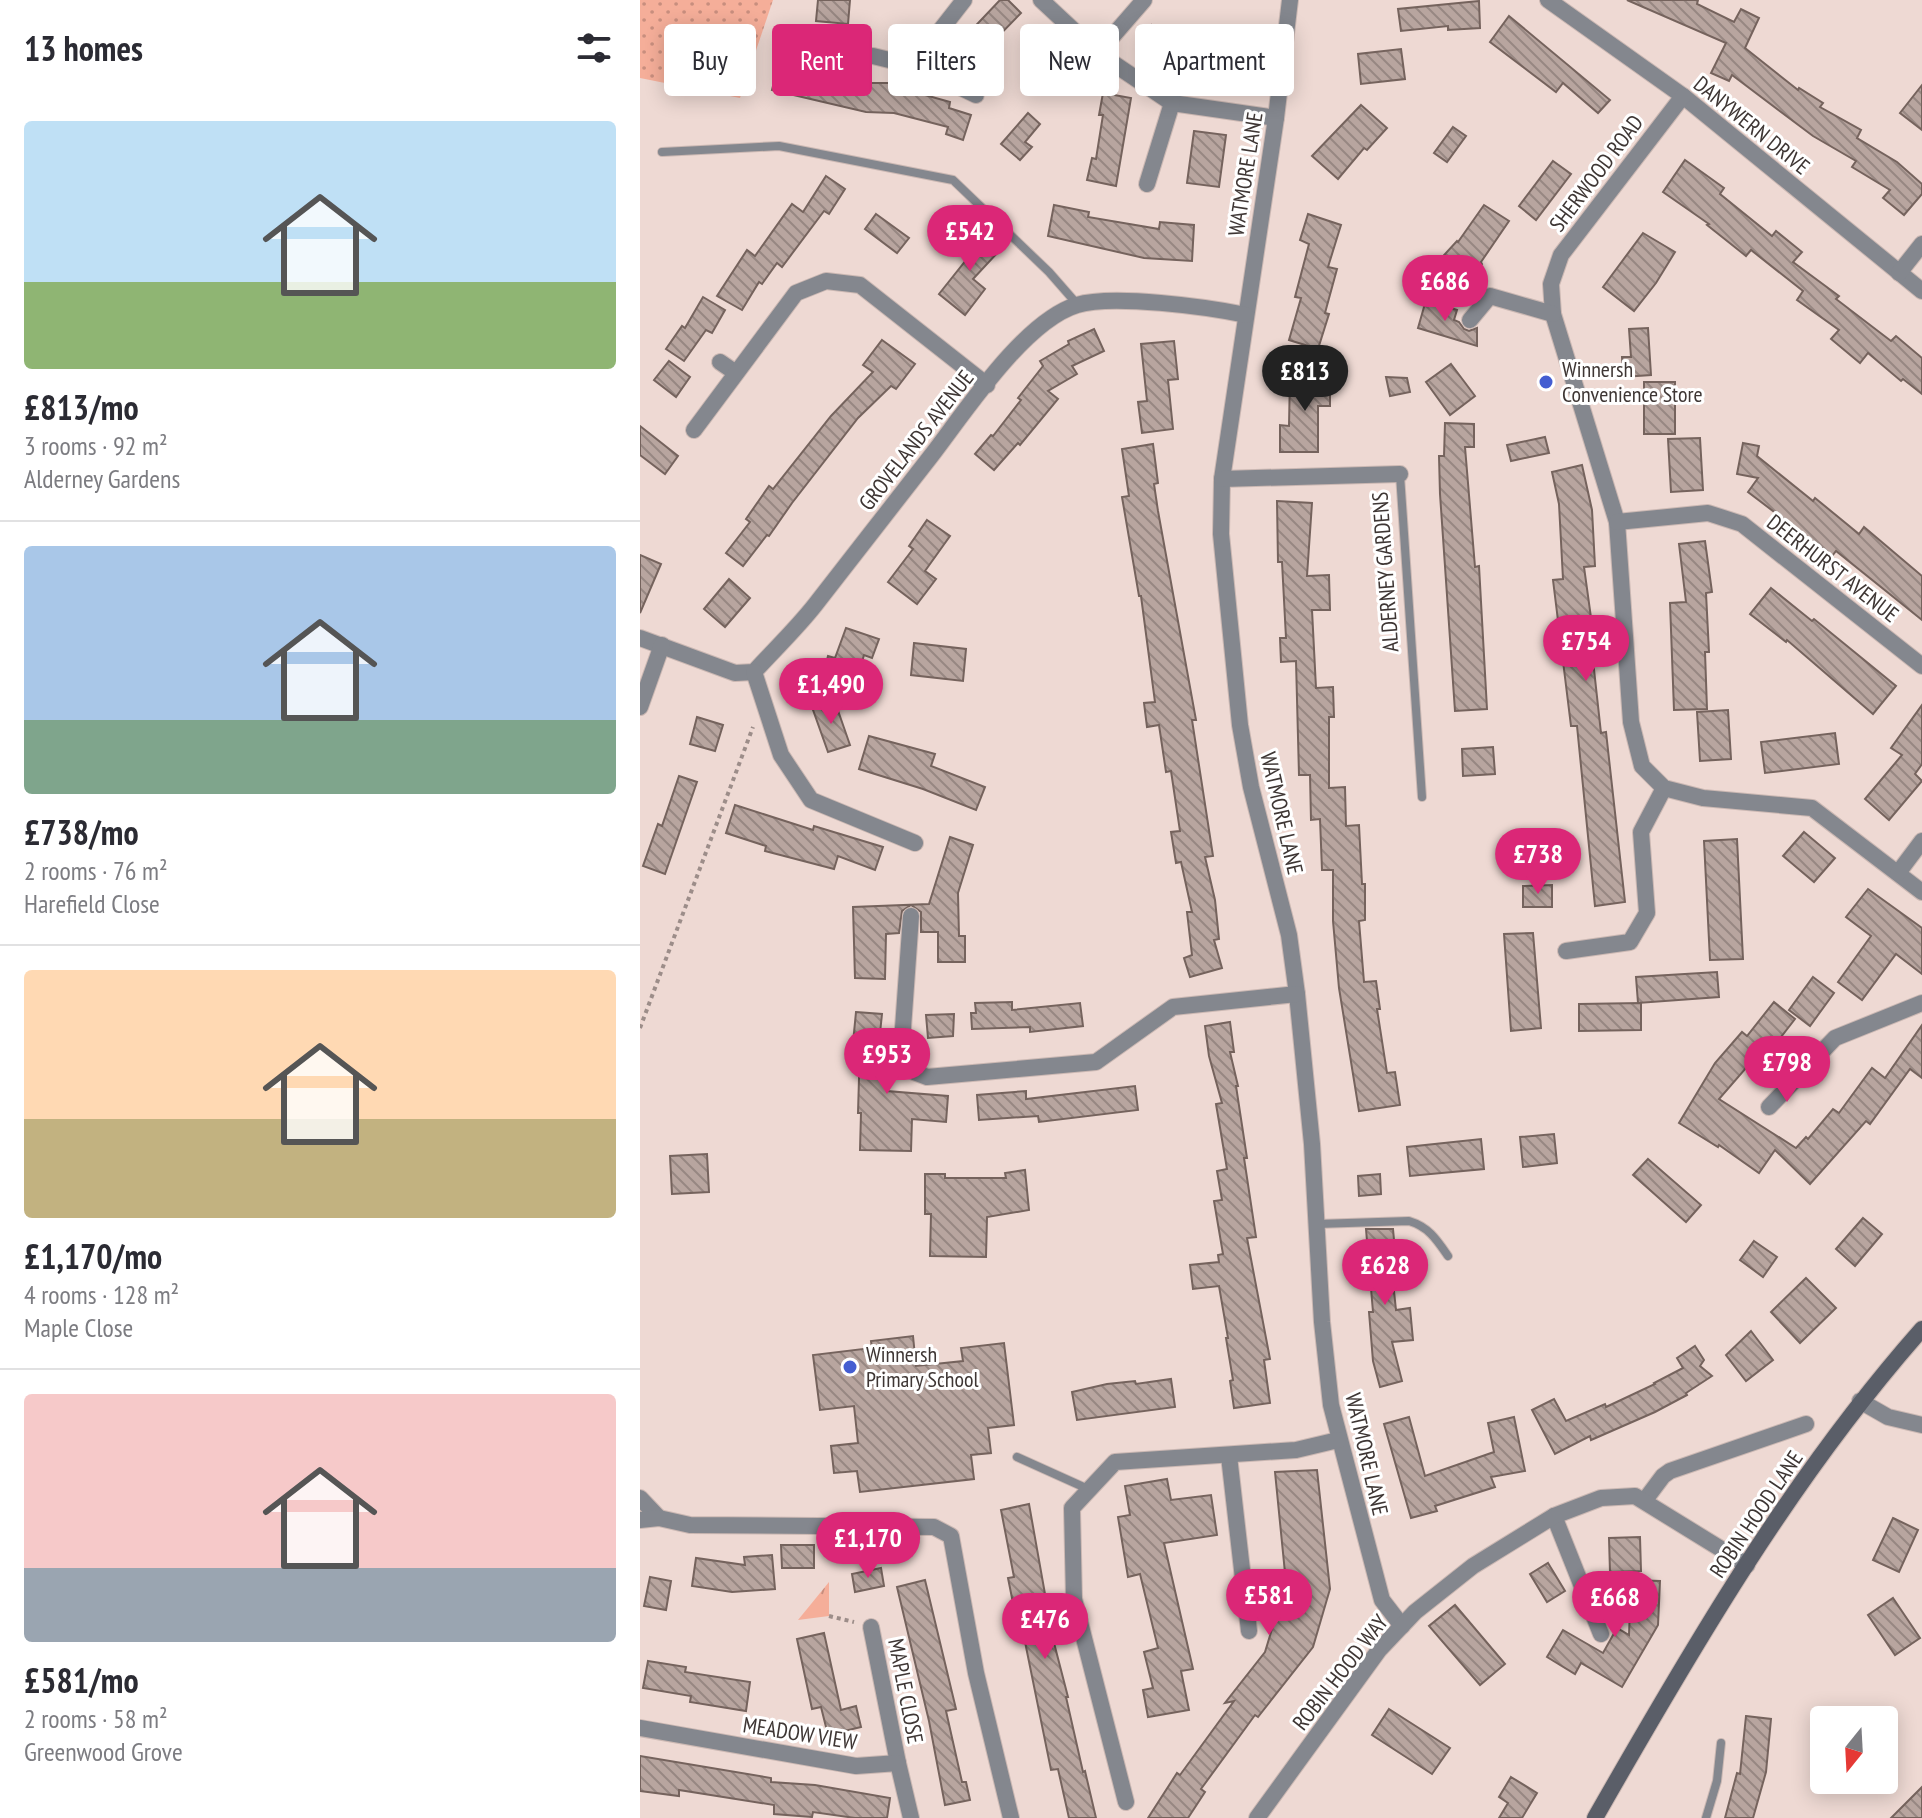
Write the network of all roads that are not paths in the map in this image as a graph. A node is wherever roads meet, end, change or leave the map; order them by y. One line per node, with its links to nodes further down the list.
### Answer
1 (964, 0): 6 (street)
2 (1041, 0): 7 (street)
3 (1144, 0): 8 (street)
4 (1290, 0): 14 (street, WATMORE LANE)
5 (1548, 0): 12 (street, DANYWERN DRIVE)
6 (945, 24)
7 (1067, 24)
8 (1119, 29)
9 (873, 56): 10 (street)
10 (888, 60)
11 (1119, 67): 13 (street)
12 (1683, 96): 18 (street, DANYWERN DRIVE); 21 (street, SHERWOOD ROAD)
13 (1172, 103): 14 (street); 16 (street)
14 (1276, 118): 22 (street, WATMORE LANE)
15 (662, 152): 20 (lane)
16 (1147, 184)
17 (1922, 244): 18 (street)
18 (1899, 273): 19 (street, DANYWERN DRIVE)
19 (1922, 291)
20 (1078, 304): 22 (street, GROVELANDS AVENUE); 26 (street, GROVELANDS AVENUE)
21 (1553, 314): 23 (street); 30 (street, SHERWOOD ROAD)
22 (1246, 315): 29 (street, WATMORE LANE)
23 (1470, 320)
24 (720, 362): 25 (street)
25 (736, 373): 26 (street); 27 (street)
26 (987, 385): 34 (street, GROVELANDS AVENUE)
27 (694, 430)
28 (1400, 474): 29 (street, ALDERNEY GARDENS); 37 (lane, ALDERNEY GARDENS)
29 (1222, 479): 44 (street, WATMORE LANE)
30 (1617, 522): 33 (street, DEERHURST AVENUE); 36 (street, SHERWOOD ROAD)
31 (640, 638): 32 (street)
32 (662, 645): 34 (street); 35 (street)
33 (1922, 666)
34 (754, 672): 39 (street)
35 (640, 707)
36 (1664, 788): 40 (street); 43 (street)
37 (1422, 797)
38 (1922, 841): 40 (street)
39 (915, 843)
40 (1898, 873): 41 (street)
41 (1922, 892)
42 (911, 916): 44 (street)
43 (1566, 951)
44 (1297, 994): 47 (street, WATMORE LANE)
45 (1922, 1003): 46 (street)
46 (1769, 1107)
47 (1317, 1224): 48 (lane); 53 (street, WATMORE LANE)
48 (1448, 1256)
49 (1922, 1329): 50 (main road, ROBIN HOOD LANE)
50 (1860, 1401): 52 (street); 62 (main road, ROBIN HOOD LANE)
51 (1806, 1424): 58 (street)
52 (1922, 1425)
53 (1338, 1440): 54 (street); 63 (street, WATMORE LANE)
54 (1229, 1456): 56 (street); 65 (street)
55 (1017, 1457): 56 (lane)
56 (1089, 1490): 70 (street)
57 (640, 1498): 60 (street)
58 (1645, 1500): 59 (street, ROBIN HOOD WAY); 62 (street, ROBIN HOOD WAY)
59 (1554, 1516): 63 (street, ROBIN HOOD WAY); 66 (street)
60 (659, 1518): 61 (street); 72 (street)
61 (640, 1520)
62 (1747, 1565): 74 (main road, ROBIN HOOD LANE)
63 (1402, 1626): 73 (street, ROBIN HOOD WAY)
64 (871, 1627): 69 (street, MAPLE CLOSE)
65 (1249, 1631)
66 (1601, 1634)
67 (640, 1728): 69 (street, MEADOW VIEW)
68 (1721, 1743): 75 (lane)
69 (898, 1763): 71 (street)
70 (1126, 1802)
71 (911, 1818)
72 (1011, 1818)
73 (1257, 1818)
74 (1595, 1818)
75 (1706, 1818)

